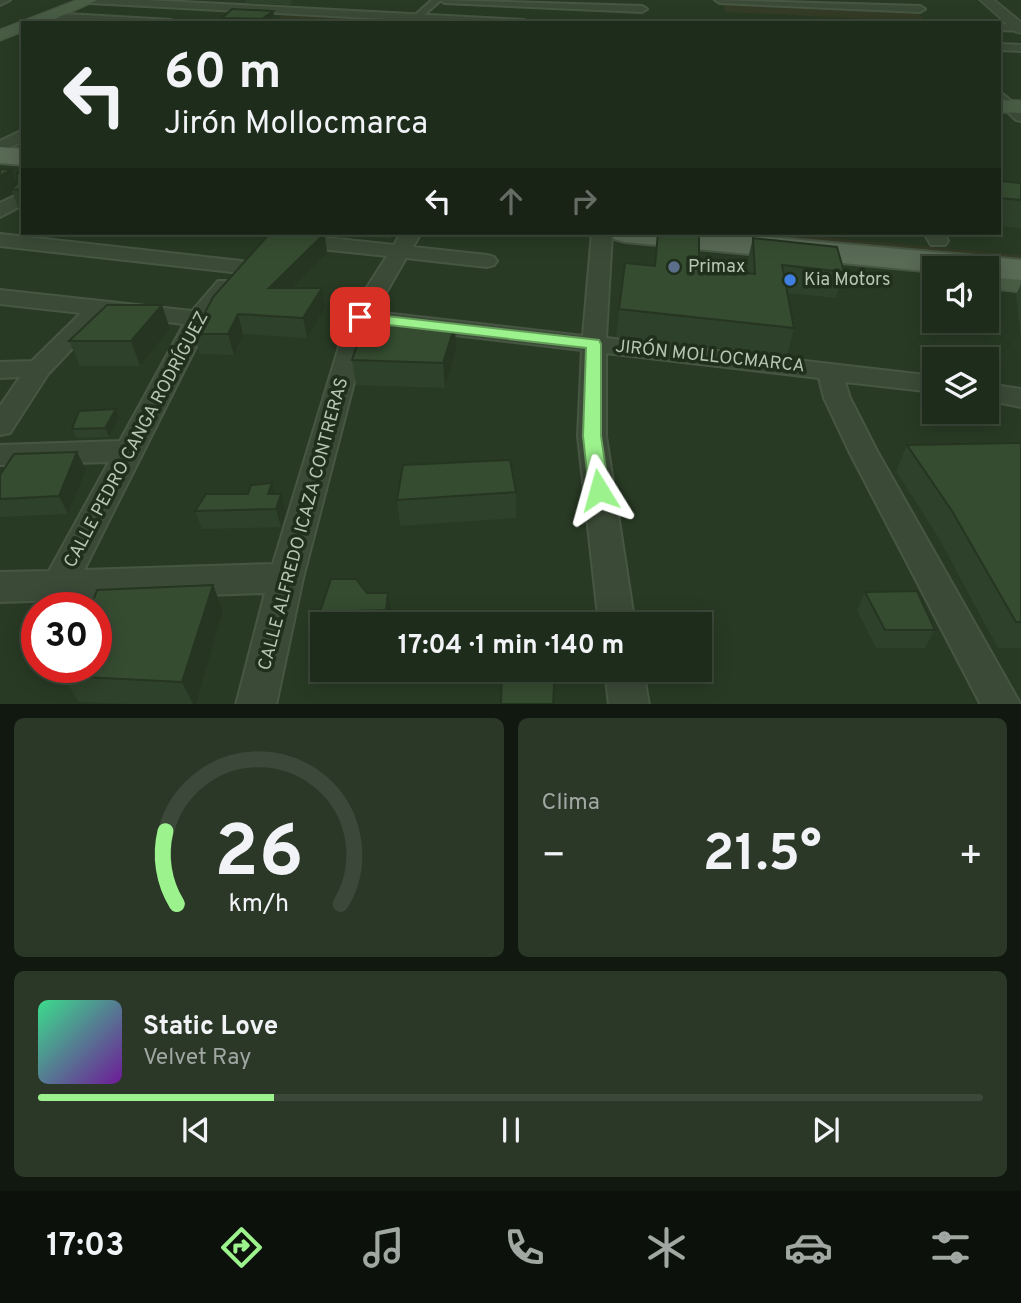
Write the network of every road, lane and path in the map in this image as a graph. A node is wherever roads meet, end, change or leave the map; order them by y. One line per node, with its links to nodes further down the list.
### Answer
1 (90, 0): 13 (street); 15 (main road)
2 (307, 0): 13 (street)
3 (437, 0): 16 (street)
4 (445, 0): 10 (street)
5 (719, 0): 9 (street); 14 (street)
6 (911, 0): 11 (street)
7 (986, 0): 20 (street)
8 (1004, 0): 20 (street)
9 (785, 1): 11 (street)
10 (513, 2): 12 (street)
11 (851, 3)
12 (643, 5)
13 (289, 10): 16 (street)
14 (719, 13)
15 (50, 16): 17 (main road); 18 (street)
16 (413, 20): 19 (street)
17 (37, 21)
18 (137, 21)
19 (450, 21)
20 (1021, 24): 22 (street)
21 (21, 27): 23 (main road)
22 (1001, 27)
23 (0, 37): 24 (main road)
24 (21, 40)
25 (0, 44): 26 (main road)
26 (21, 45)
27 (1001, 47): 28 (street)
28 (1021, 48)
29 (21, 136): 30 (street)
30 (0, 148)
31 (0, 155): 32 (main road)
32 (21, 157)
33 (0, 177): 34 (main road)
34 (21, 179)
35 (21, 198): 36 (street)
36 (0, 211)
37 (602, 235): 55 (street)
38 (667, 235): 43 (main road)
39 (936, 237): 43 (main road); 44 (main road)
40 (267, 239): 42 (street); 46 (street, CALLE PEDRO CANGA RODRÍGUEZ)
41 (0, 240): 46 (street)
42 (405, 242): 45 (street); 53 (street, CALLE ALFREDO ICAZA CONTRERAS)
43 (858, 244): 47 (main road); 48 (main road)
44 (1021, 248)
45 (487, 261)
46 (241, 267): 54 (street, CALLE PEDRO CANGA RODRÍGUEZ)
47 (922, 268)
48 (1021, 270)
49 (999, 280): 50 (main road)
50 (1021, 283)
51 (0, 297): 52 (street)
52 (97, 309): 54 (street); 56 (street)
53 (360, 317): 55 (street, JIRÓN MOLLOCMARCA); 65 (street, CALLE ALFREDO ICAZA CONTRERAS)
54 (198, 319): 63 (street, CALLE PEDRO CANGA RODRÍGUEZ)
55 (594, 344): 58 (street, JIRÓN MOLLOCMARCA); 68 (street)
56 (39, 369): 57 (street); 62 (street)
57 (0, 370)
58 (829, 370): 59 (street, JIRÓN MOLLOCMARCA); 72 (street)
59 (922, 382)
60 (999, 394): 61 (street)
61 (1021, 398)
62 (0, 426)
63 (129, 451): 64 (street); 66 (street, CALLE PEDRO CANGA RODRÍGUEZ)
64 (0, 455)
65 (286, 578): 66 (street); 70 (street, CALLE ALFREDO ICAZA CONTRERAS)
66 (59, 584): 67 (street)
67 (0, 587)
68 (615, 612)
69 (626, 682): 71 (street)
70 (256, 704)
71 (629, 704)
72 (1001, 704)

